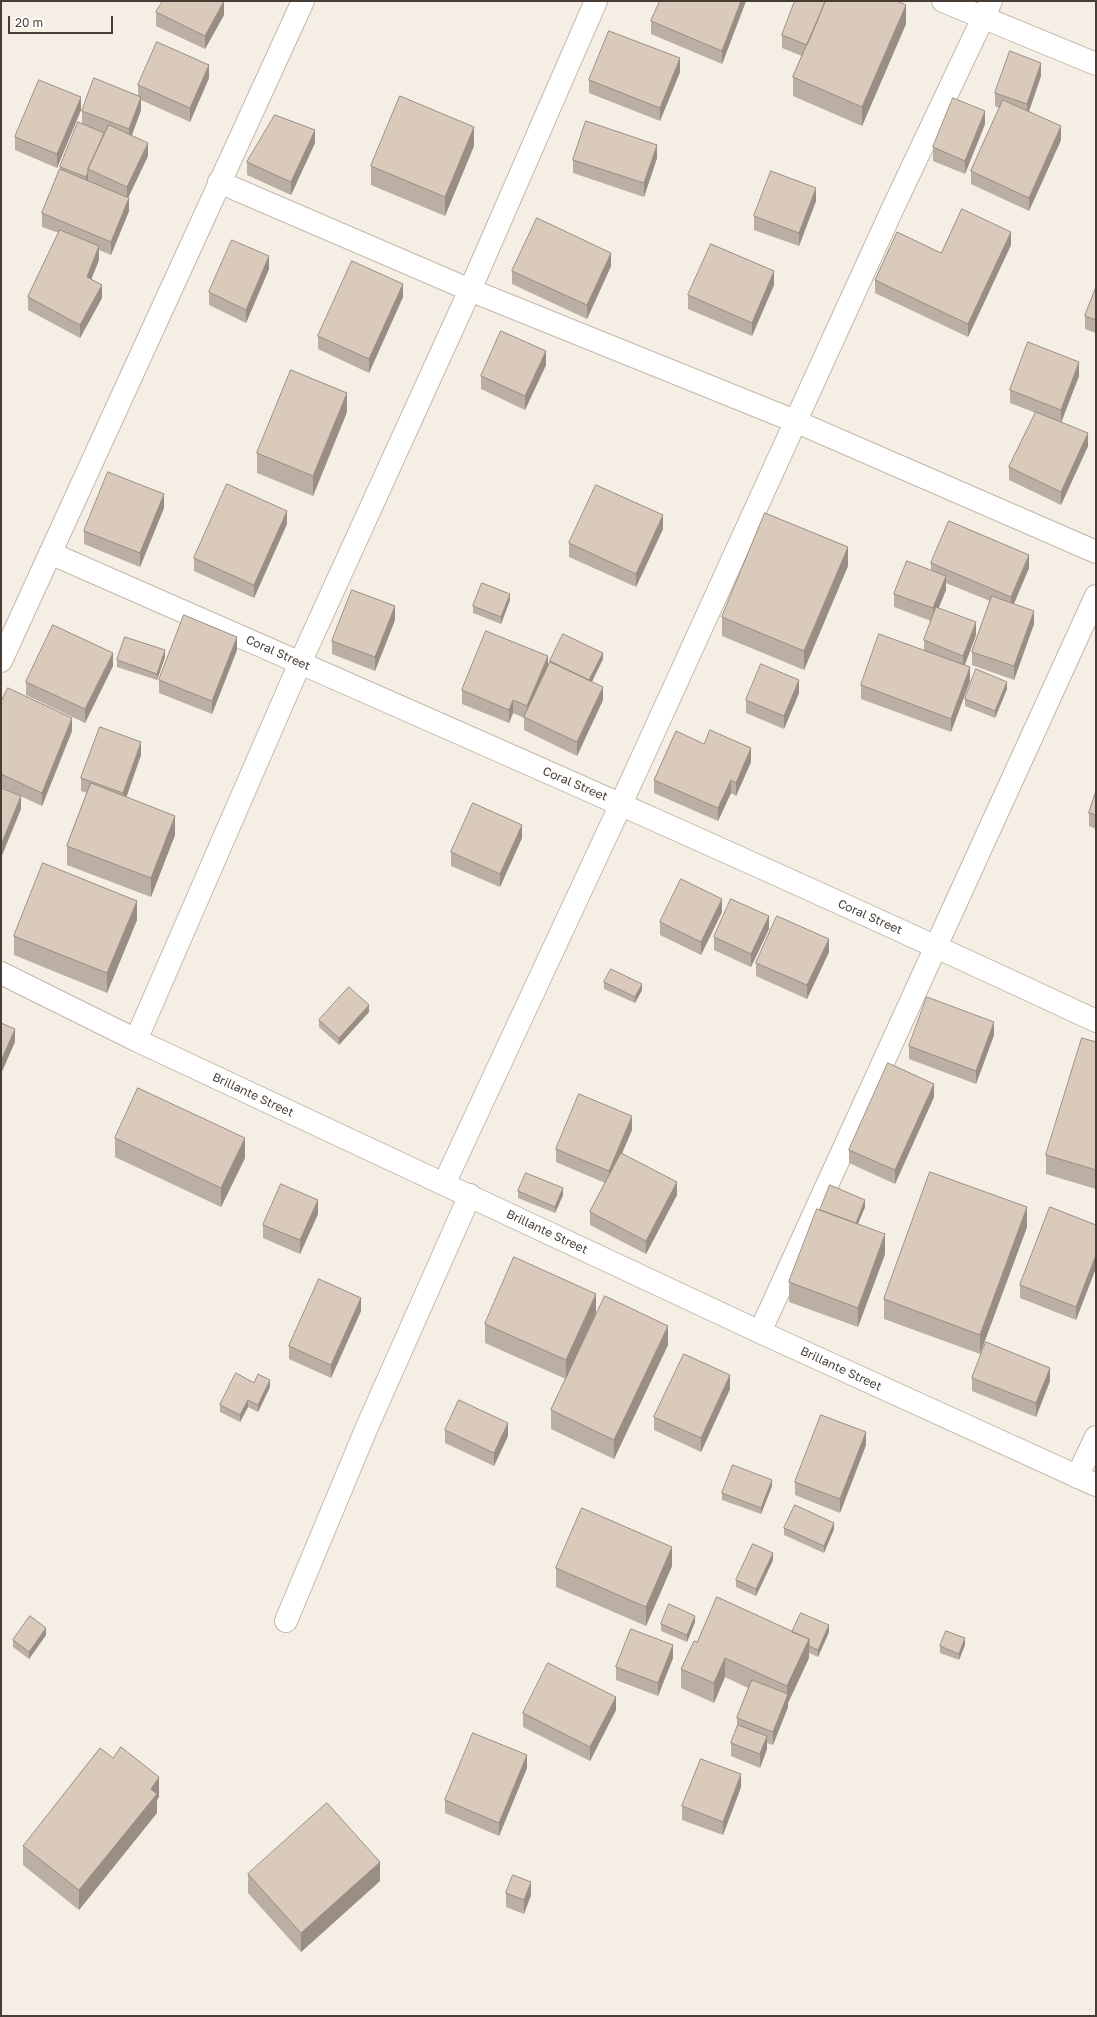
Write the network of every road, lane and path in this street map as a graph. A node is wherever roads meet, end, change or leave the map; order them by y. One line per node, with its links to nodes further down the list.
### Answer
1 (303, 1): 6 (street)
2 (596, 1): 7 (street)
3 (943, 1): 4 (street)
4 (988, 9): 5 (street); 8 (street)
5 (1096, 64)
6 (219, 182): 7 (street); 10 (street)
7 (470, 290): 8 (street); 13 (street)
8 (797, 422): 9 (street); 14 (street)
9 (1096, 552)
10 (50, 553): 12 (street); 13 (street, Coral Street)
11 (1096, 596): 15 (street)
12 (1, 661)
13 (300, 663): 14 (street, Coral Street); 18 (street)
14 (621, 804): 15 (street, Coral Street); 19 (street)
15 (936, 947): 17 (street, Coral Street); 21 (street)
16 (1, 973): 18 (street, Brillante Street)
17 (1096, 1021)
18 (136, 1040): 19 (street, Brillante Street)
19 (444, 1184): 20 (street, Brillante Street)
20 (470, 1195): 21 (street, Brillante Street); 24 (street)
21 (760, 1332): 23 (street, Brillante Street)
22 (1096, 1438): 23 (street)
23 (1087, 1481)
24 (286, 1621)

